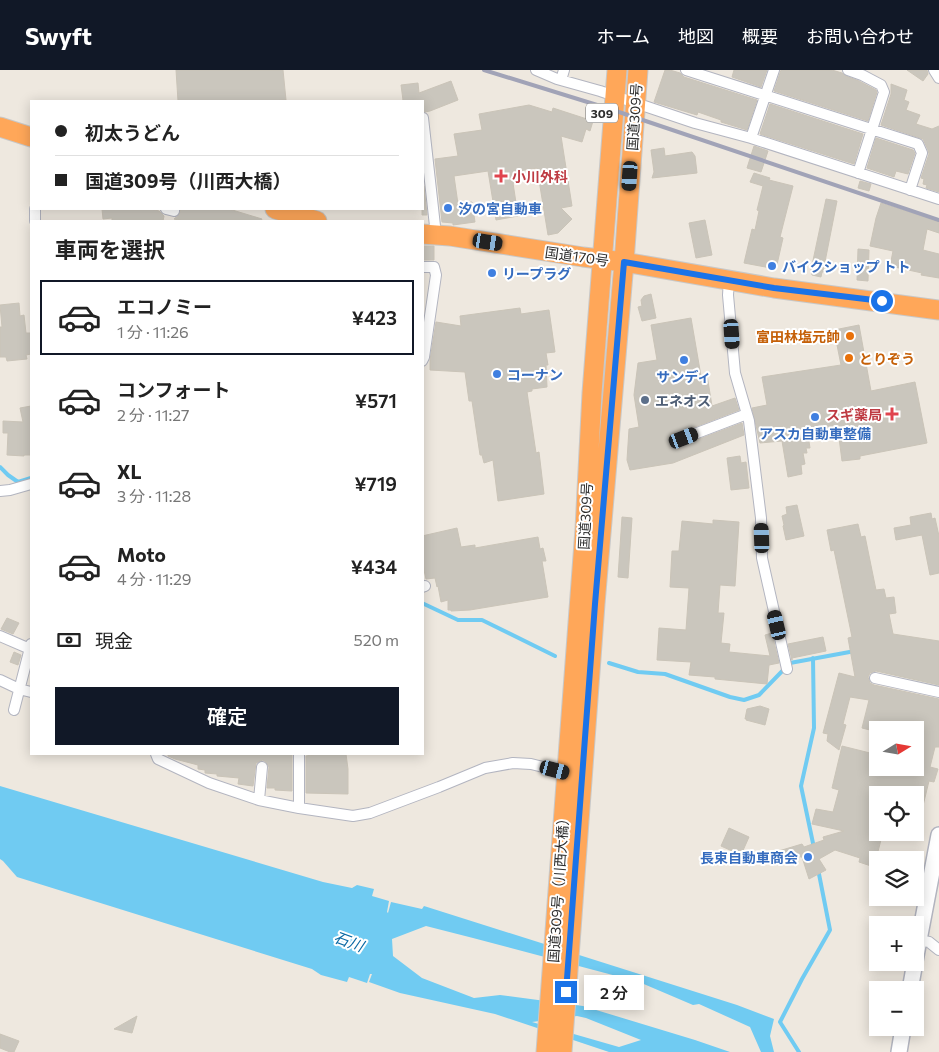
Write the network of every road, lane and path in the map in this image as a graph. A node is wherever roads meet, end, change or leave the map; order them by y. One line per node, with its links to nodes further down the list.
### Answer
1 (536, 70): 9 (street)
2 (605, 70): 11 (highway, 309)
3 (617, 70): 11 (highway, 国道309号 / 309)
4 (638, 70): 13 (highway, 国道309号 / 309)
5 (686, 70): 12 (street)
6 (774, 70): 12 (street)
7 (848, 70): 16 (street)
8 (934, 70): 10 (street)
9 (562, 75): 11 (street)
10 (939, 78)
11 (609, 94): 13 (street); 25 (highway, 国道309号 / 309)
12 (765, 95): 16 (street); 18 (street)
13 (636, 103): 18 (street); 26 (highway, 国道309号 / 309)
14 (424, 118): 24 (street)
15 (0, 127): 17 (highway)
16 (872, 130): 19 (street); 20 (street)
17 (30, 137)
18 (751, 138): 19 (street)
19 (858, 173): 20 (street)
20 (910, 190): 21 (street)
21 (939, 199)
22 (278, 210): 23 (highway)
23 (314, 220)
24 (429, 234): 25 (highway, 国道170号)
25 (602, 260): 26 (highway, 国道170号); 48 (highway, 国道309号 / 309)
26 (624, 262): 28 (highway, 国道170号); 48 (highway, 国道309号 / 309)
27 (424, 267): 30 (street)
28 (729, 280): 29 (highway, 国道170号); 31 (street)
29 (939, 310)
30 (424, 357)
31 (747, 414): 32 (street); 38 (street)
32 (684, 438)
33 (30, 484): 34 (street)
34 (0, 491)
35 (0, 636): 36 (street)
36 (30, 646)
37 (30, 650): 41 (street)
38 (787, 668)
39 (875, 678): 43 (street)
40 (0, 680): 41 (street)
41 (20, 689): 42 (street); 44 (street)
42 (30, 692)
43 (939, 692)
44 (14, 710)
45 (156, 755): 49 (street)
46 (299, 755): 50 (street)
47 (262, 766): 49 (street)
48 (571, 783): 50 (street); 56 (highway, 国道309号（川西大橋） / 309); 57 (highway, 国道309号（川西大橋） / 309)
49 (259, 800): 50 (street)
50 (299, 808)
51 (939, 835): 52 (street)
52 (923, 916)
53 (924, 946): 54 (street)
54 (939, 950)
55 (902, 1036): 58 (street)
56 (546, 1052)
57 (562, 1052)
58 (899, 1052)

